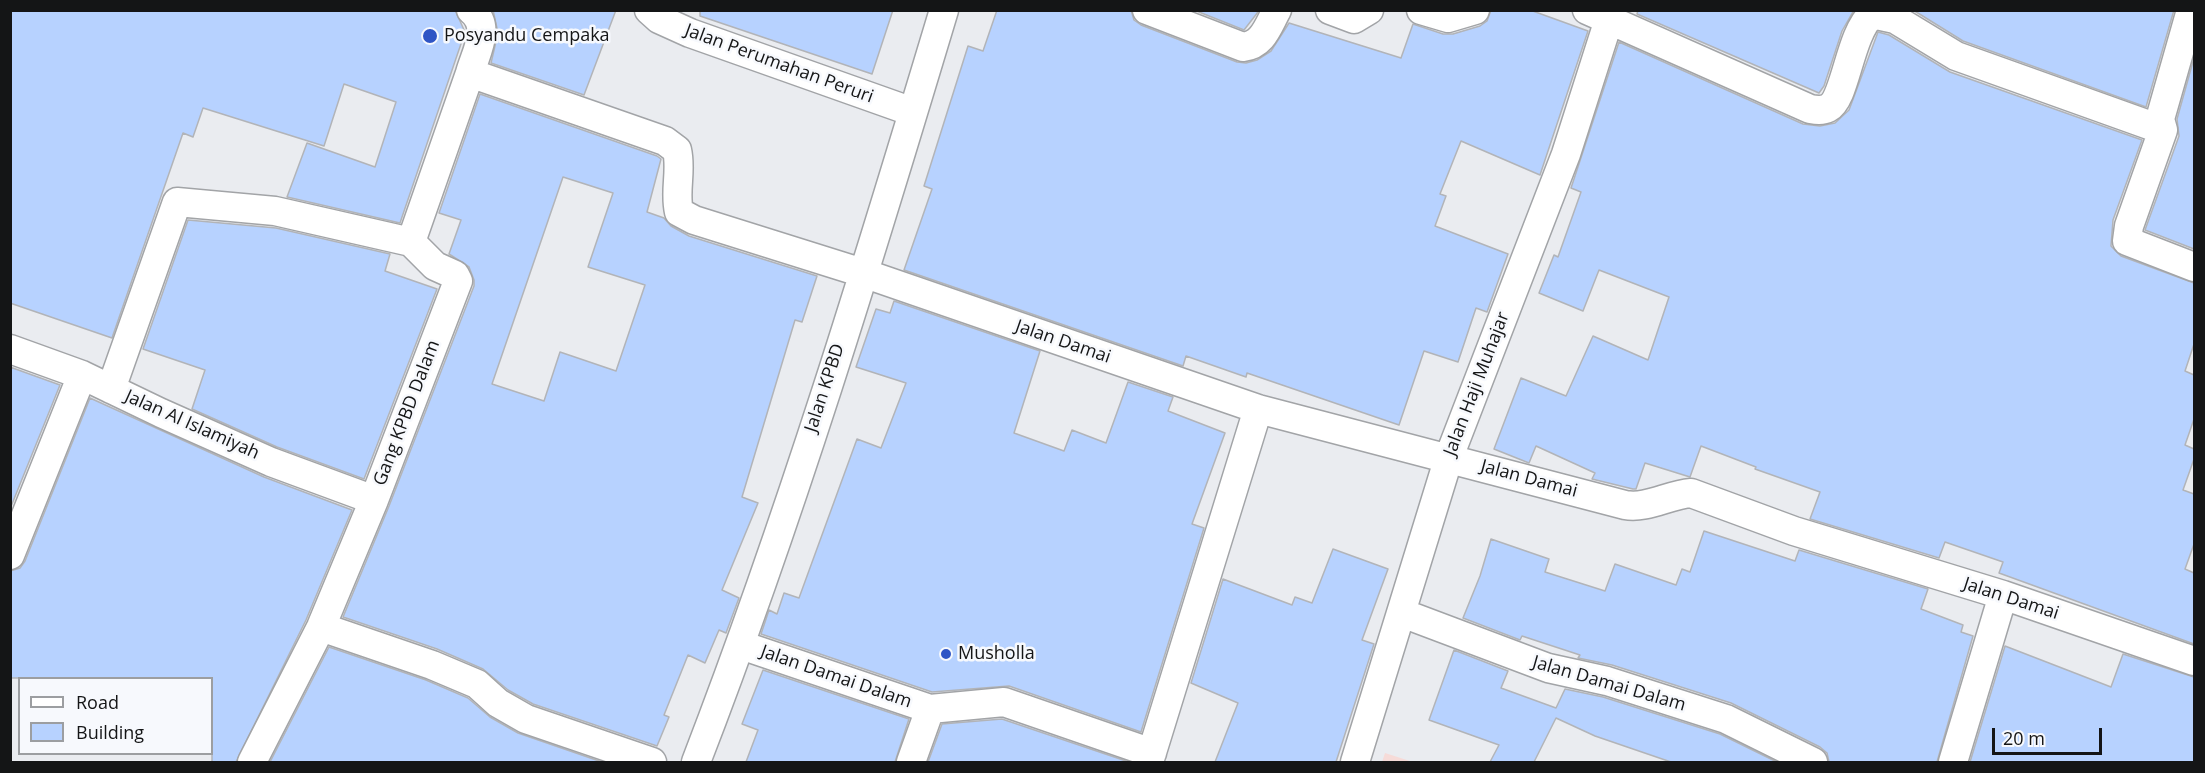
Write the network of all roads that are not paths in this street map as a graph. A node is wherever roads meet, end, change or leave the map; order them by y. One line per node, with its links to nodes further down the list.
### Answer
1 (471, 10): 12 (street)
2 (649, 10): 13 (street, Jalan Perumahan Peruri)
3 (944, 10): 13 (street, Jalan KPBD)
4 (1147, 10): 5 (street)
5 (1277, 10)
6 (1330, 10): 7 (street)
7 (1369, 10)
8 (1421, 10): 9 (street)
9 (1475, 10)
10 (2191, 10): 14 (street)
11 (1603, 14): 14 (street); 22 (street, Jalan Haji Muhajar)
12 (470, 73): 15 (street); 17 (street)
13 (913, 112): 17 (street, Jalan KPBD)
14 (2163, 130): 16 (street)
15 (411, 242): 20 (street); 23 (street, Gang KPBD Dalam)
16 (2194, 267)
17 (863, 273): 21 (street, Jalan Damai); 28 (street, Jalan KPBD)
18 (10, 349): 19 (street, Jalan Al Islamiyah)
19 (82, 375): 20 (street, Jalan Al Islamiyah); 24 (street)
20 (111, 388): 23 (street, Jalan Al Islamiyah)
21 (1258, 409): 22 (street, Jalan Damai); 31 (street, Jalan Damai Dalam)
22 (1449, 457): 25 (street, Jalan Damai); 26 (street, Jalan Haji Muhajar)
23 (374, 500): 27 (street, Gang KPBD Dalam)
24 (10, 555)
25 (2003, 595): 29 (street, Jalan Damai); 38 (street)
26 (1402, 613): 36 (street, Jalan Haji Muhajar); 37 (street, Jalan Damai Dalam)
27 (321, 627): 32 (street, Gang KPBD Dalam); 33 (street)
28 (741, 645): 30 (street, Jalan Damai Dalam); 34 (street, Jalan KPBD)
29 (2194, 661)
30 (930, 709): 31 (street, Jalan Damai Dalam); 35 (street, Jalan Damai Dalam)
31 (1151, 758)
32 (252, 762)
33 (652, 762)
34 (696, 762)
35 (911, 762)
36 (1355, 762)
37 (1813, 762)
38 (1953, 762)

